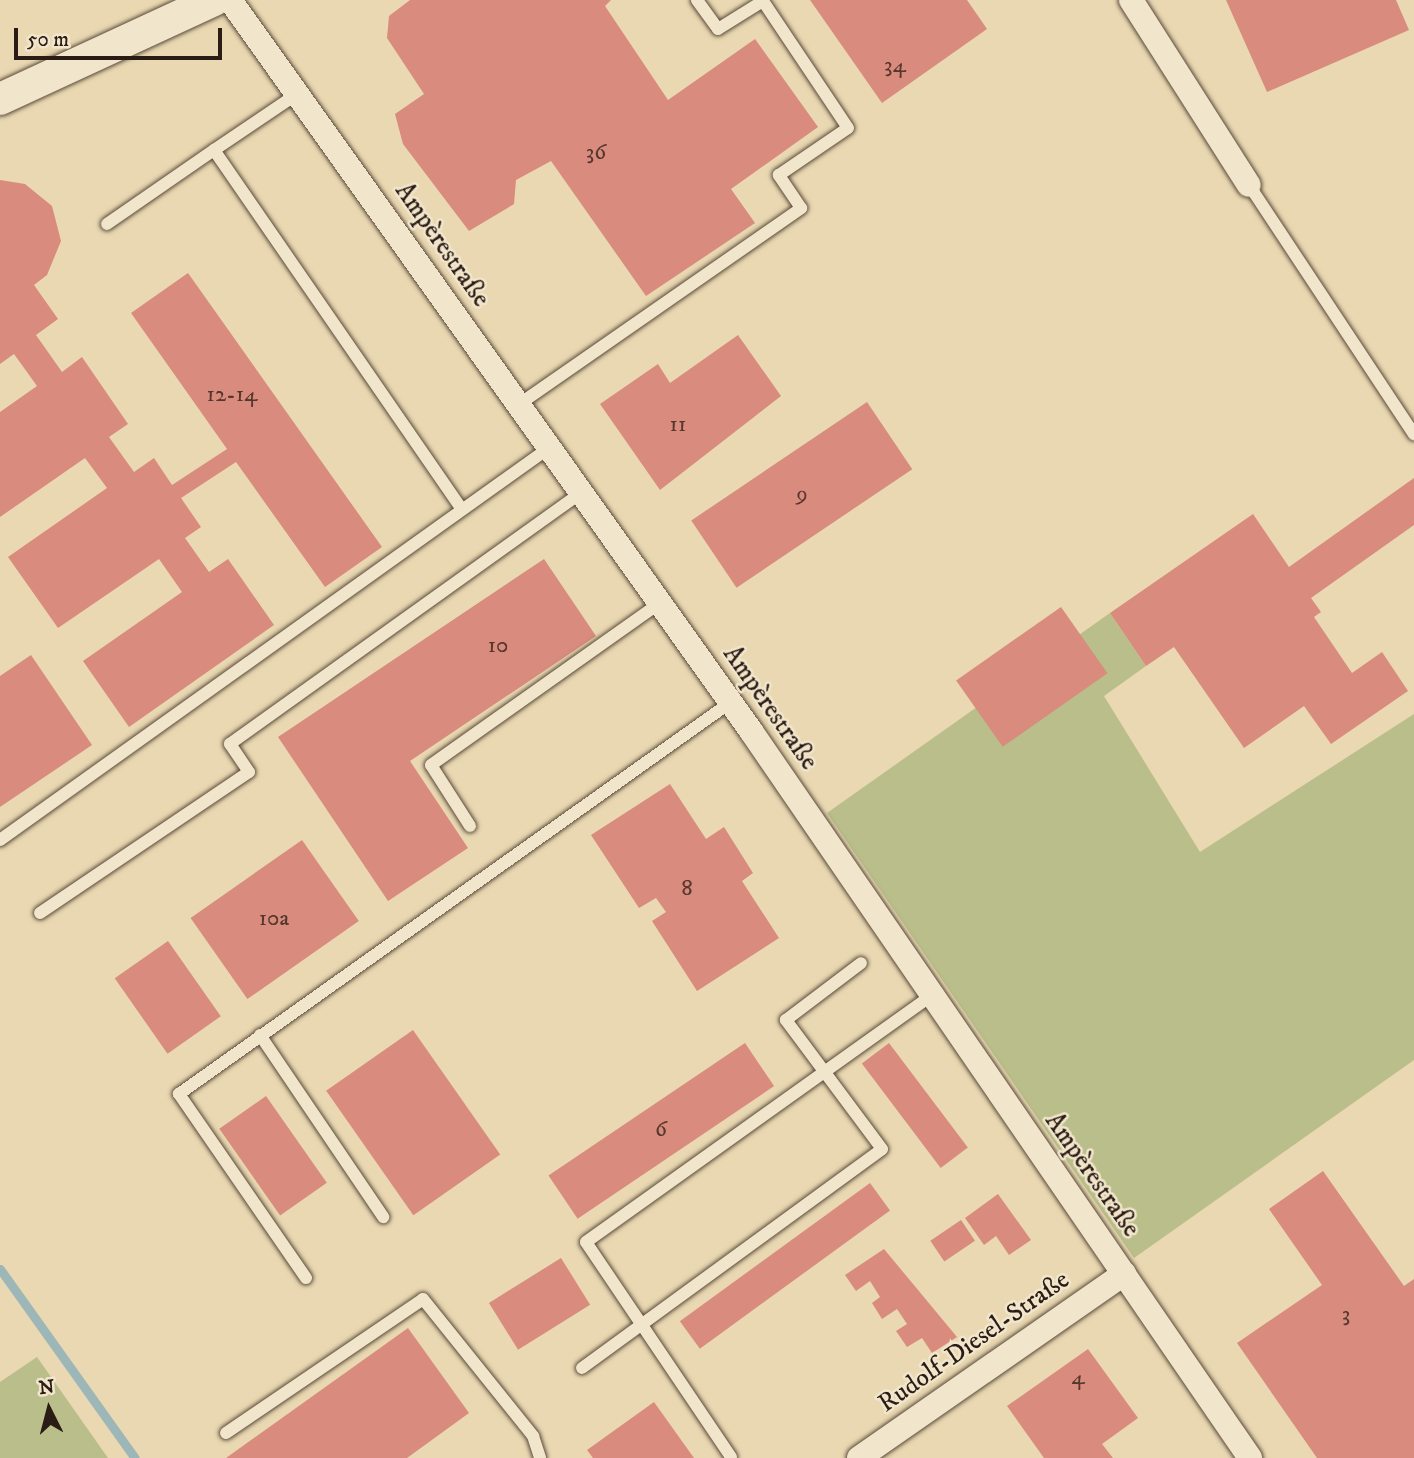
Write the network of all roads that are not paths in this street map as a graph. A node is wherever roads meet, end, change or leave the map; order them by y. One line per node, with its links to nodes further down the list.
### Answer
1 (214, 0): 6 (street)
2 (230, 0): 5 (street, Ampèrestraße)
3 (697, 0): 10 (lane)
4 (1131, 0): 8 (street)
5 (297, 93): 7 (lane); 10 (street, Ampèrestraße)
6 (0, 99)
7 (214, 150): 9 (lane); 14 (lane)
8 (1249, 185): 11 (lane)
9 (107, 224)
10 (519, 404): 12 (street, Ampèrestraße)
11 (1414, 433)
12 (549, 447): 13 (street, Ampèrestraße); 14 (lane)
13 (581, 493): 15 (street, Ampèrestraße); 19 (lane)
14 (462, 509): 18 (lane)
15 (660, 603): 16 (street, Ampèrestraße); 17 (lane)
16 (731, 702): 21 (street, Ampèrestraße); 22 (lane)
17 (470, 826)
18 (0, 840)
19 (40, 913)
20 (861, 963): 23 (lane)
21 (932, 995): 23 (lane); 25 (street, Ampèrestraße)
22 (260, 1035): 24 (lane); 26 (lane)
23 (824, 1070): 27 (lane); 27 (lane)
24 (383, 1217)
25 (1124, 1274): 30 (street, Rudolf-Diesel-Straße); 33 (street, Ampèrestraße)
26 (306, 1278)
27 (644, 1326): 28 (lane); 31 (lane)
28 (582, 1368)
29 (226, 1433): 32 (lane)
30 (870, 1455)
31 (731, 1457)
32 (540, 1458)
33 (1250, 1458)

